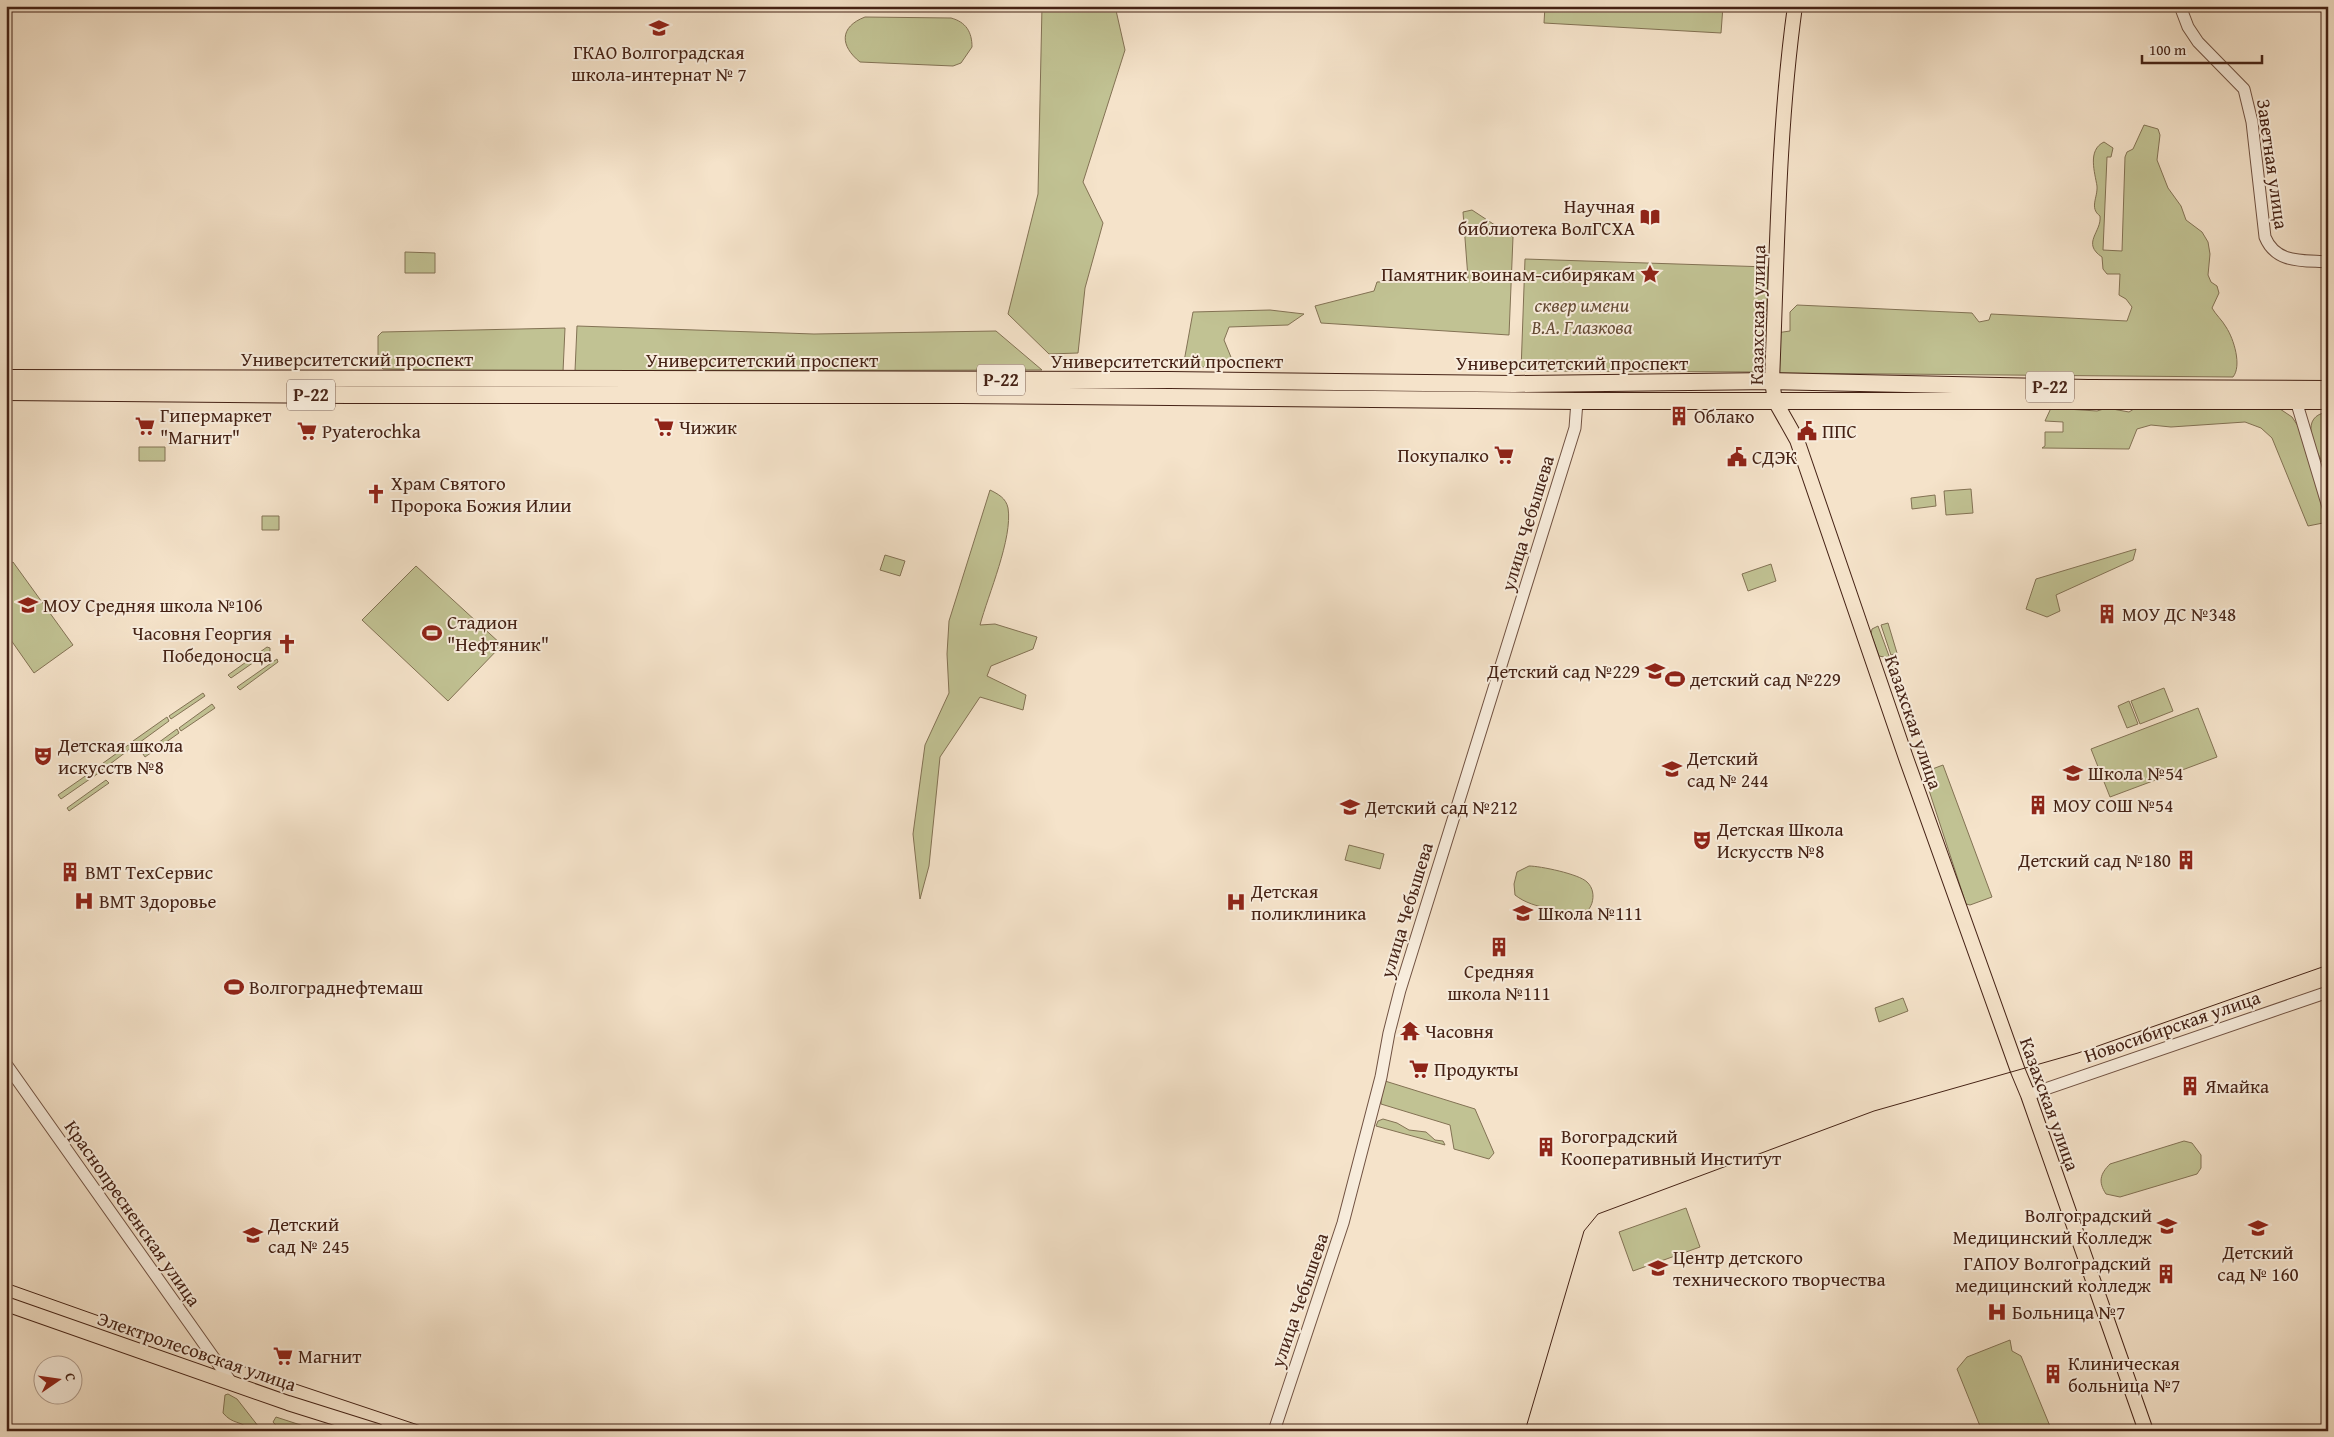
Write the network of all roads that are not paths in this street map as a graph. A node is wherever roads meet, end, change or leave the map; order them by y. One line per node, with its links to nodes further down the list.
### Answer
1 (1795, 6): 5 (main road, Казахская улица)
2 (2180, 6): 3 (street, Заветная улица)
3 (2328, 262)
4 (6, 378): 7 (highway, Университетский проспект / Р-22)
5 (1772, 381): 7 (highway, Университетский проспект / Р-22); 9 (highway, Университетский проспект / Р-22); 11 (main road, Казахская улица)
6 (2328, 389): 9 (highway, Университетский проспект / Р-22)
7 (1359, 391): 8 (highway, Университетский проспект / Р-22); 10 (highway, Университетский проспект / Р-22)
8 (6, 392)
9 (2294, 394): 11 (highway, Университетский проспект / Р-22); 12 (highway, Университетский проспект / Р-22); 13 (street)
10 (1577, 401): 11 (highway, Университетский проспект / Р-22); 20 (street, улица Чебышева)
11 (1775, 401): 16 (main road, Казахская улица)
12 (2328, 401)
13 (2328, 507)
14 (2328, 992): 16 (street, Новосибирская улица)
15 (6, 1064): 18 (street, Краснопресненская улица)
16 (2028, 1095): 21 (main road, Казахская улица)
17 (6, 1304): 18 (main road, Электролесовская улица)
18 (231, 1382): 19 (main road, Электролесовская улица)
19 (376, 1431)
20 (1274, 1431)
21 (2146, 1431)

